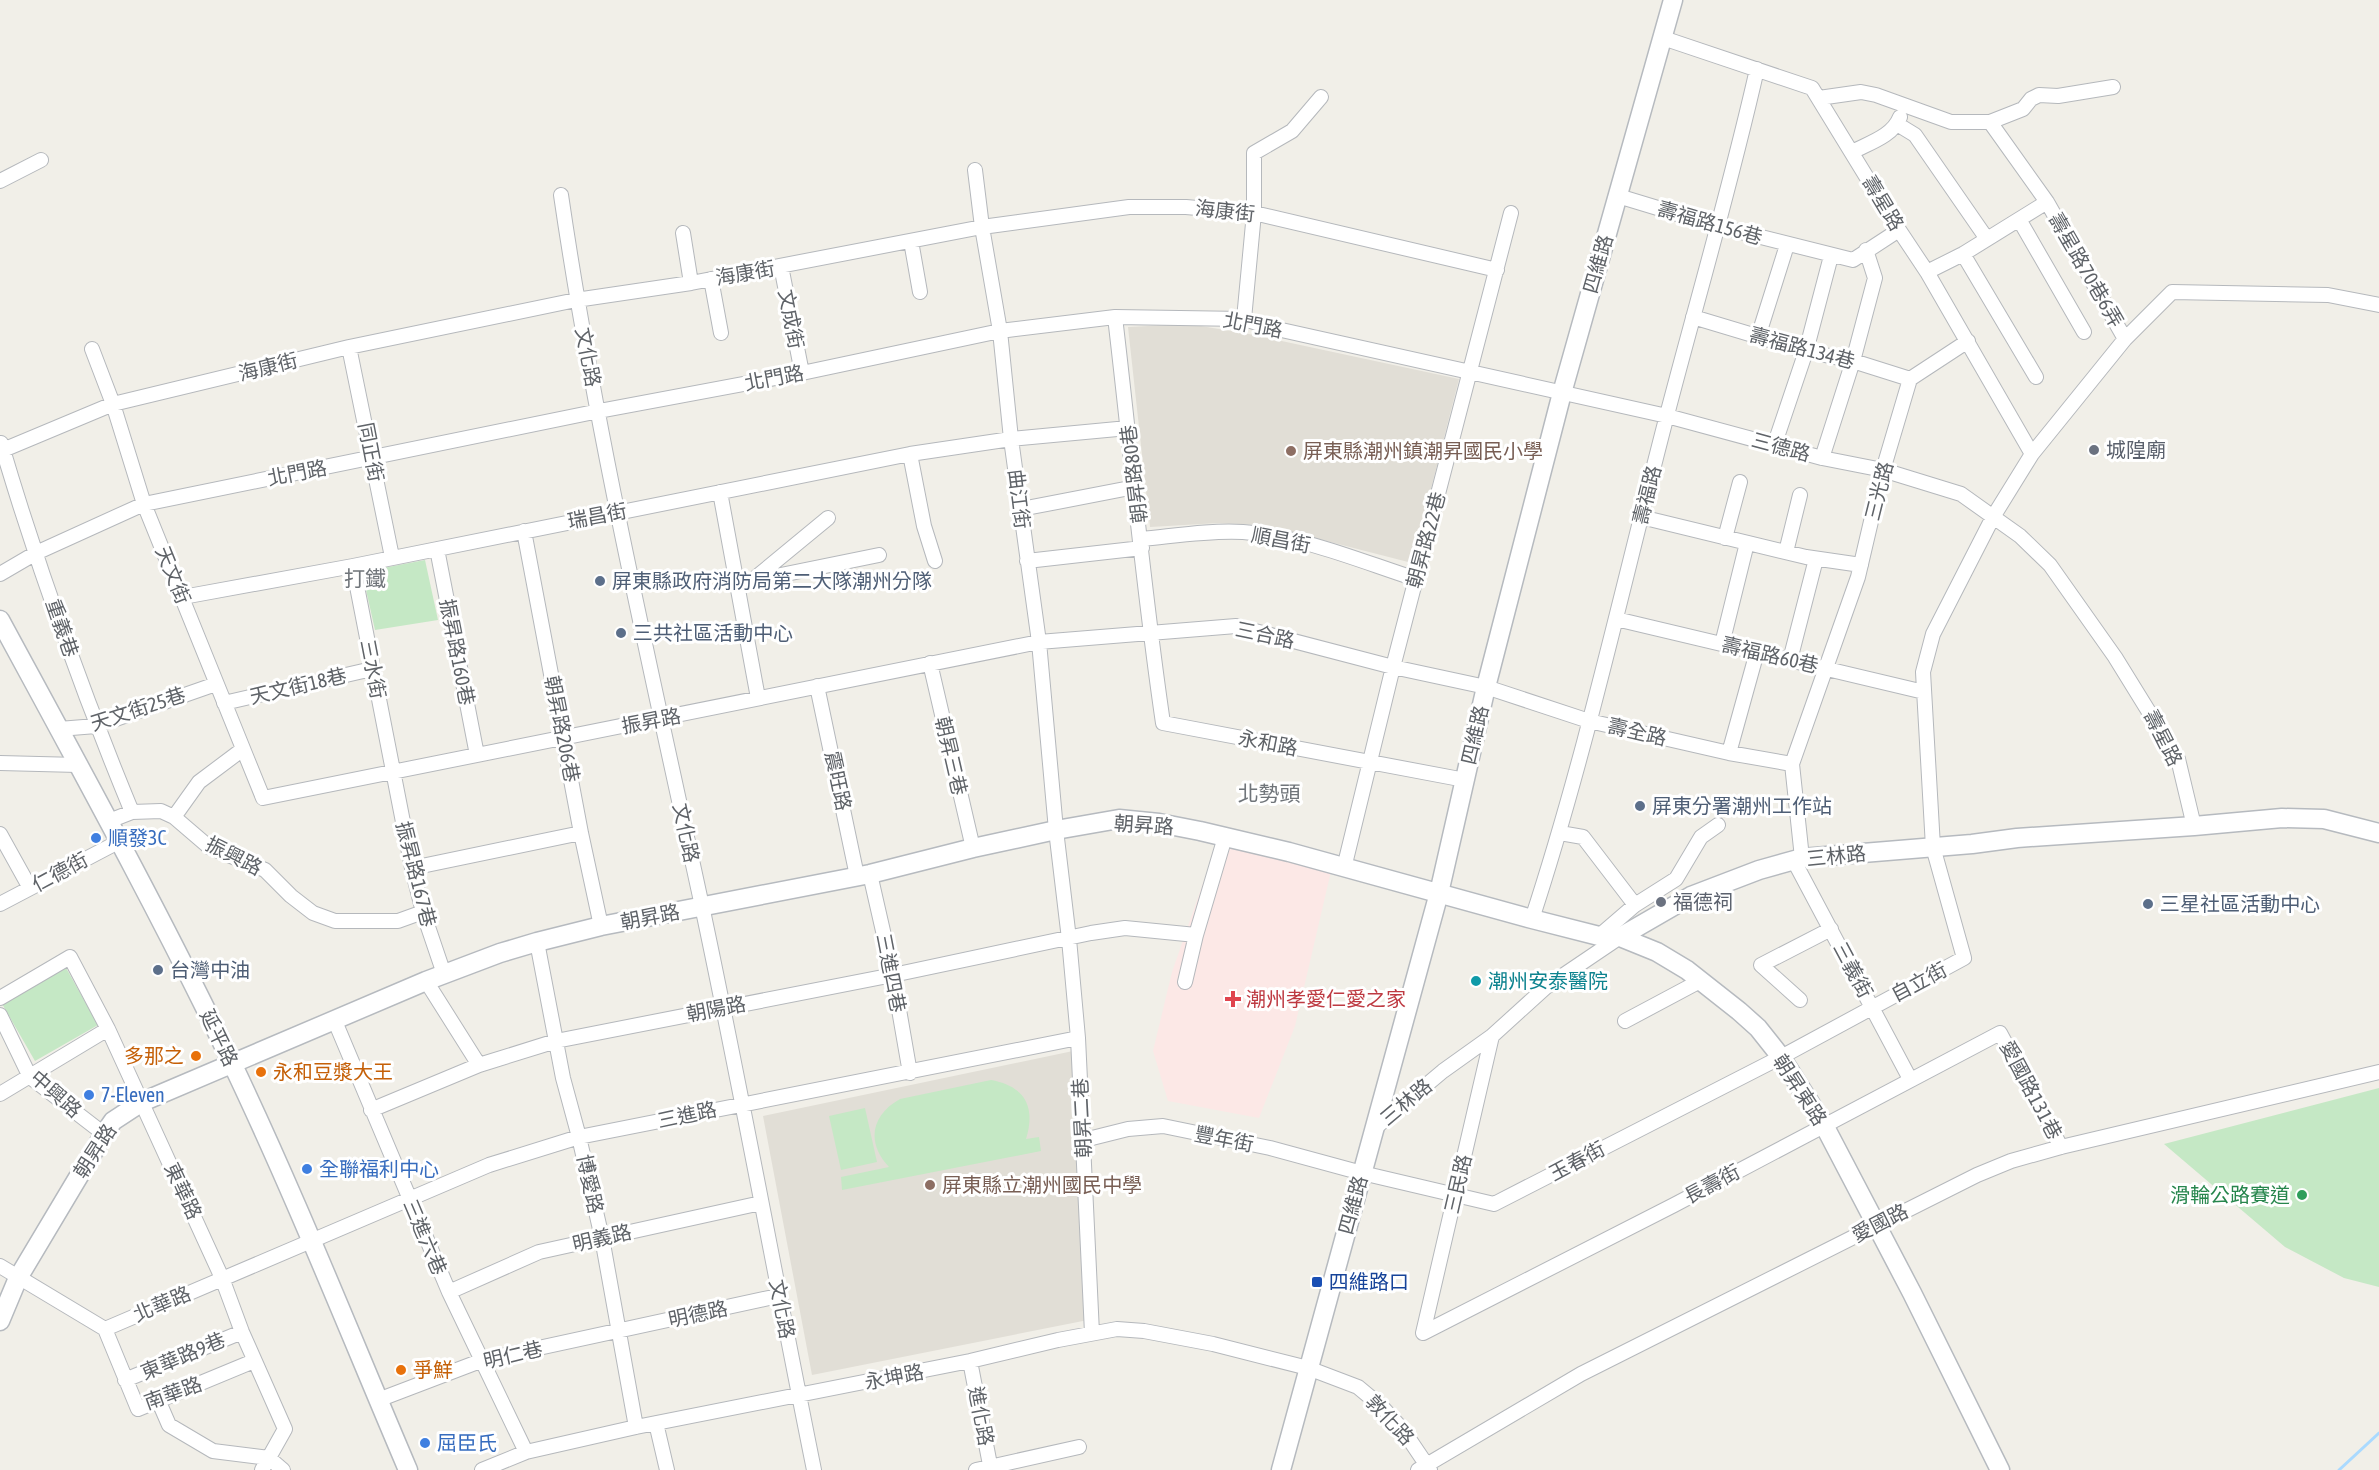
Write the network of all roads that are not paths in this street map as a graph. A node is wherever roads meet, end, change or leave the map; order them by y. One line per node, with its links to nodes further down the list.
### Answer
1 (1673, 0): 2 (main road, 四維路)
2 (1663, 38): 3 (street, 壽星路); 15 (main road, 四維路)
3 (1757, 69): 6 (street, 壽星路); 20 (street, 壽福路)
4 (2113, 87): 8 (street)
5 (1322, 97): 17 (street)
6 (1819, 98): 7 (street); 10 (street, 壽星路)
7 (1904, 106): 8 (street); 9 (street)
8 (1990, 122): 16 (street, 壽星路70巷6弄)
9 (1897, 124): 10 (street); 24 (street)
10 (1852, 152): 22 (street, 壽星路)
11 (41, 160): 13 (street)
12 (975, 170): 21 (street, 曲江街)
13 (0, 182)
14 (561, 195): 36 (street, 文化路)
15 (1618, 196): 20 (street, 壽福路156巷); 55 (main road, 四維路)
16 (2048, 202): 19 (street); 45 (street, 壽星路70巷6弄)
17 (1254, 213): 21 (street, 海康街); 31 (street, 海康街); 40 (street)
18 (1511, 213): 31 (street, 朝昇路22巷)
19 (2020, 221): 24 (street); 42 (street)
20 (1716, 226): 26 (street, 壽福路156巷); 39 (street, 壽福路)
21 (982, 227): 25 (street, 海康街); 41 (street, 曲江街)
22 (1899, 231): 27 (street); 32 (street, 壽星路)
23 (683, 233): 34 (street)
24 (1987, 239): 28 (street)
25 (911, 241): 30 (street, 海康街); 35 (street)
26 (1787, 245): 29 (street, 壽福路156巷); 44 (street)
27 (1866, 250): 29 (street); 50 (street)
28 (1963, 254): 32 (street); 53 (street)
29 (1831, 256): 49 (street)
30 (781, 266): 33 (street, 海康街); 52 (street, 文成街)
31 (1497, 270): 51 (street, 朝昇路22巷)
32 (1927, 272): 46 (street, 壽星路)
33 (711, 279): 34 (street, 海康街); 43 (street)
34 (691, 283): 36 (street, 海康街)
35 (920, 292)
36 (576, 300): 47 (street, 海康街); 57 (street, 文化路)
37 (2379, 305): 45 (street)
38 (1115, 317): 40 (street, 北門路); 41 (street, 北門路); 59 (street, 朝昇路80巷)
39 (1693, 317): 44 (street, 壽福路134巷); 58 (street, 壽福路)
40 (1244, 319): 51 (street, 北門路)
41 (1000, 331): 52 (street, 北門路); 60 (street, 曲江街)
42 (2084, 332)
43 (721, 333)
44 (1758, 337): 49 (street, 壽福路134巷)
45 (2125, 339): 63 (street)
46 (1968, 341): 54 (street); 63 (street, 壽星路)
47 (349, 347): 56 (street, 海康街); 65 (street, 同正街)
48 (92, 349): 56 (street, 天文街)
49 (1806, 351): 50 (street, 壽福路134巷); 62 (street)
50 (1854, 361): 54 (street, 壽福路134巷); 66 (street)
51 (1472, 371): 55 (street, 北門路); 93 (street, 朝昇路22巷)
52 (802, 373): 57 (street, 北門路)
53 (2036, 377)
54 (1910, 379): 67 (street, 三光路)
55 (1562, 393): 58 (street, 三德路); 111 (main road, 四維路)
56 (112, 404): 61 (street, 海康街); 72 (street, 天文街)
57 (599, 411): 65 (street, 北門路); 74 (street, 文化路)
58 (1667, 416): 62 (street, 三德路); 75 (street, 壽福路)
59 (1128, 428): 60 (street, 瑞昌街); 69 (street, 朝昇路80巷)
60 (1011, 439): 64 (street, 瑞昌街); 73 (street, 曲江街)
61 (1, 445): 84 (street, 重義巷)
62 (1774, 446): 66 (street, 三德路)
63 (2032, 453): 76 (street)
64 (910, 454): 70 (street, 瑞昌街); 88 (street)
65 (372, 458): 72 (street, 北門路); 86 (street, 同正街)
66 (1822, 458): 67 (street, 三德路)
67 (1883, 470): 76 (street, 三德路); 90 (street, 三光路)
68 (1740, 482): 79 (street)
69 (1135, 487): 73 (street); 81 (street, 朝昇路80巷)
70 (720, 492): 74 (street, 瑞昌街); 95 (street)
71 (1800, 495): 83 (street)
72 (144, 504): 84 (street, 北門路); 96 (street, 天文街)
73 (1020, 509): 89 (street, 曲江街)
74 (619, 512): 78 (street, 瑞昌街); 115 (street, 文化路)
75 (1641, 517): 79 (street); 97 (street, 壽福路)
76 (1993, 517): 103 (street, 三德路); 112 (street)
77 (828, 518): 94 (street)
78 (524, 531): 82 (street, 瑞昌街); 119 (street, 朝昇路206巷)
79 (1725, 537): 80 (street)
80 (1747, 543): 83 (street); 101 (street)
81 (1142, 544): 89 (street, 順昌街); 93 (street, 順昌街); 99 (street, 朝昇路80巷)
82 (437, 549): 86 (street, 瑞昌街); 122 (street, 振昇路160巷)
83 (1786, 552): 87 (street)
84 (36, 553): 92 (street, 北門路); 117 (street, 重義巷)
85 (879, 555): 94 (street)
86 (392, 557): 91 (street, 瑞昌街)
87 (1816, 559): 90 (street); 104 (street)
88 (935, 561)
89 (1027, 561): 100 (street, 曲江街)
90 (1860, 565): 107 (street, 三光路)
91 (353, 566): 96 (street, 瑞昌街); 108 (street, 三水街)
92 (0, 574)
93 (1416, 579): 106 (street, 朝昇路22巷)
94 (752, 580): 95 (street)
95 (737, 584): 113 (street)
96 (183, 597): 109 (street, 天文街)
97 (1616, 619): 101 (street, 壽福路60巷); 116 (street, 壽福路)
98 (0, 620): 118 (main road, 延平路)
99 (1149, 632): 100 (street, 三合路); 106 (street, 三合路); 123 (street, 永和路)
100 (1039, 642): 105 (street, 振昇路); 135 (street, 曲江街)
101 (1722, 644): 102 (street, 壽福路60巷)
102 (1757, 652): 104 (street, 壽福路60巷); 121 (street)
103 (2115, 657): 134 (street, 壽星路)
104 (1790, 660): 107 (street, 壽福路60巷)
105 (930, 663): 110 (street, 振昇路); 143 (street, 朝昇三巷)
106 (1393, 667): 111 (street, 三合路); 123 (street, 朝昇路22巷)
107 (1826, 668): 112 (street, 壽福路60巷); 125 (street)
108 (372, 669): 114 (street, 天文街18巷); 127 (street, 三水街)
109 (216, 684): 114 (street, 天文街); 117 (street, 天文街25巷)
110 (817, 686): 113 (street, 振昇路); 147 (street, 震旺路)
111 (1486, 687): 116 (street, 壽全路); 128 (main road, 四維路)
112 (1924, 692): 142 (street)
113 (758, 698): 115 (street, 振昇路)
114 (224, 703): 120 (street, 天文街)
115 (661, 719): 119 (street, 振昇路); 154 (street, 文化路)
116 (1589, 722): 121 (street, 壽全路); 136 (street, 壽福路)
117 (96, 726): 118 (street, 天文街25巷); 130 (street, 重義巷)
118 (59, 729): 126 (main road, 延平路)
119 (564, 737): 122 (street, 振昇路); 137 (street, 朝昇路206巷)
120 (243, 749): 129 (street, 天文街); 131 (street)
121 (1729, 753): 125 (street, 壽全路)
122 (477, 755): 127 (street, 振昇路)
123 (1370, 762): 128 (street, 永和路); 146 (street, 朝昇路22巷)
124 (0, 763): 126 (street)
125 (1792, 764): 144 (street)
126 (78, 765): 132 (main road, 延平路)
127 (393, 772): 129 (street, 振昇路); 145 (street, 振昇路167巷)
128 (1465, 780): 150 (main road, 四維路)
129 (263, 798)
130 (132, 812): 131 (street, 振興路); 132 (street, 振興路)
131 (174, 817): 155 (street, 振興路)
132 (109, 821): 141 (main road, 延平路)
133 (1718, 825): 148 (street)
134 (2194, 826): 138 (main road, 三林路); 142 (main road, 三林路)
135 (1056, 830): 140 (main road, 朝昇路); 143 (main road, 朝昇路); 162 (street, 朝昇二巷)
136 (1560, 832): 153 (street); 156 (street, 壽福路)
137 (581, 833): 145 (street); 157 (street, 朝昇路206巷)
138 (2379, 833)
139 (0, 834): 149 (street)
140 (1225, 837): 146 (main road, 朝昇路); 159 (street)
141 (120, 841): 149 (street, 仁德街); 182 (main road, 延平路)
142 (1933, 847): 144 (main road, 三林路); 171 (street, 自立街)
143 (973, 848): 147 (main road, 朝昇路)
144 (1798, 859): 151 (main road, 三林路); 158 (street, 三義街)
145 (412, 868): 155 (street, 振昇路167巷)
146 (1344, 868): 150 (main road, 朝昇路)
147 (864, 875): 154 (main road, 朝昇路); 165 (street, 三進四巷)
148 (1676, 879): 151 (street); 153 (street)
149 (30, 888): 152 (street, 仁德街)
150 (1438, 893): 156 (main road, 朝昇東路); 193 (main road, 四維路)
151 (1690, 896): 161 (main road, 三林路)
152 (0, 904)
153 (1635, 905): 160 (street)
154 (702, 907): 157 (main road, 朝昇路); 172 (street, 文化路)
155 (423, 912): 164 (street, 振昇路167巷)
156 (1532, 919): 160 (main road, 朝昇東路)
157 (601, 926): 163 (main road, 朝昇路)
158 (1831, 929): 170 (street); 171 (street, 三義街)
159 (1196, 935): 162 (street); 168 (street)
160 (1599, 936): 161 (main road, 朝昇東路)
161 (1620, 937): 167 (main road, 朝昇東路); 178 (street, 三林路)
162 (1069, 939): 165 (street, 朝陽路); 179 (street, 朝昇二巷)
163 (537, 942): 164 (main road, 朝昇路); 180 (street, 博愛路)
164 (444, 974): 166 (main road, 朝昇路)
165 (892, 975): 172 (street, 朝陽路); 185 (street, 三進四巷)
166 (426, 981): 174 (main road, 朝昇路); 183 (street)
167 (1701, 981): 175 (street); 181 (main road, 朝昇東路)
168 (1185, 982)
169 (0, 998): 176 (street, 東華路)
170 (1800, 1000)
171 (1872, 1006): 181 (street, 自立街); 187 (street, 三義街)
172 (723, 1008): 180 (street, 朝陽路); 190 (street, 文化路)
173 (0, 1015): 186 (street, 中興路)
174 (334, 1018): 182 (main road, 朝昇路); 191 (street, 三進六巷)
175 (1625, 1021)
176 (108, 1029): 186 (street); 189 (street, 東華路)
177 (2000, 1033): 187 (street, 長壽街); 197 (street, 愛國路131巷)
178 (1492, 1036): 193 (street, 三林路); 199 (street, 三民路)
179 (1078, 1038): 185 (street, 三進路); 196 (street, 朝昇二巷)
180 (556, 1041): 183 (street, 朝陽路); 195 (street, 博愛路)
181 (1780, 1057): 192 (main road, 朝昇東路); 199 (street, 玉春街)
182 (232, 1063): 189 (main road, 朝昇路); 204 (main road, 延平路)
183 (479, 1065): 191 (street, 朝陽路)
184 (2379, 1072): 197 (street, 愛國路)
185 (910, 1073): 190 (street, 三進路)
186 (30, 1077): 188 (street); 194 (street, 中興路)
187 (1910, 1079): 192 (street, 長壽街)
188 (0, 1094)
189 (142, 1102): 194 (main road, 朝昇路); 207 (street, 東華路)
190 (742, 1104): 195 (street, 三進路); 201 (street, 文化路)
191 (371, 1110): 200 (street, 三進六巷)
192 (1824, 1125): 202 (main road, 朝昇東路); 215 (street, 長壽街)
193 (1373, 1130): 198 (main road, 四維路)
194 (104, 1134): 206 (main road, 朝昇路)
195 (579, 1137): 200 (street, 三進路); 203 (street, 博愛路)
196 (1084, 1140): 198 (street, 豐年街); 214 (street, 朝昇二巷)
197 (2061, 1147): 202 (street, 愛國路)
198 (1362, 1173): 199 (street, 玉春街); 219 (main road, 四維路)
199 (1456, 1194): 215 (street, 三民路)
200 (408, 1198): 204 (street, 三進路); 208 (street, 三進六巷)
201 (761, 1203): 203 (street, 明義路); 209 (street, 文化路)
202 (1876, 1224): 230 (street, 愛國路); 238 (main road, 朝昇東路)
203 (602, 1238): 208 (street, 明義路); 212 (street, 博愛路)
204 (310, 1240): 207 (street, 北華路); 222 (main road, 延平路)
205 (0, 1266): 206 (street)
206 (18, 1278): 210 (main road, 朝昇路); 211 (street)
207 (222, 1278): 211 (street, 北華路); 213 (street, 東華路)
208 (449, 1292): 216 (street, 三進六巷)
209 (778, 1296): 212 (street, 明德路); 221 (street, 文化路)
210 (0, 1321)
211 (105, 1329): 220 (street, 南華路)
212 (617, 1331): 216 (street, 明仁巷); 225 (street, 博愛路)
213 (242, 1332): 217 (street, 東華路); 220 (street, 東華路9巷)
214 (1092, 1333): 218 (street, 永坤路); 219 (street, 永坤路)
215 (1423, 1333)
216 (483, 1360): 222 (street, 明仁巷); 227 (street, 三進六巷)
217 (254, 1361): 223 (street, 南華路); 228 (street, 東華路)
218 (970, 1361): 221 (street, 永坤路); 229 (street, 進化路)
219 (1308, 1368): 230 (street, 敦化路); 237 (main road, 四維路)
220 (125, 1380): 223 (street, 南華路)
221 (799, 1396): 224 (street, 永坤路); 235 (street, 文化路)
222 (378, 1400): 232 (main road, 延平路)
223 (159, 1402): 228 (street)
224 (656, 1423): 225 (street, 永坤路); 234 (street)
225 (636, 1427): 227 (street, 永坤路)
226 (1079, 1447): 229 (street)
227 (526, 1452): 233 (street, 永坤路)
228 (266, 1464): 231 (street)
229 (991, 1468): 236 (street)
230 (1425, 1468)
231 (283, 1470)
232 (408, 1470)
233 (482, 1470)
234 (667, 1470)
235 (814, 1470)
236 (976, 1470)
237 (1281, 1470)
238 (2000, 1470)

